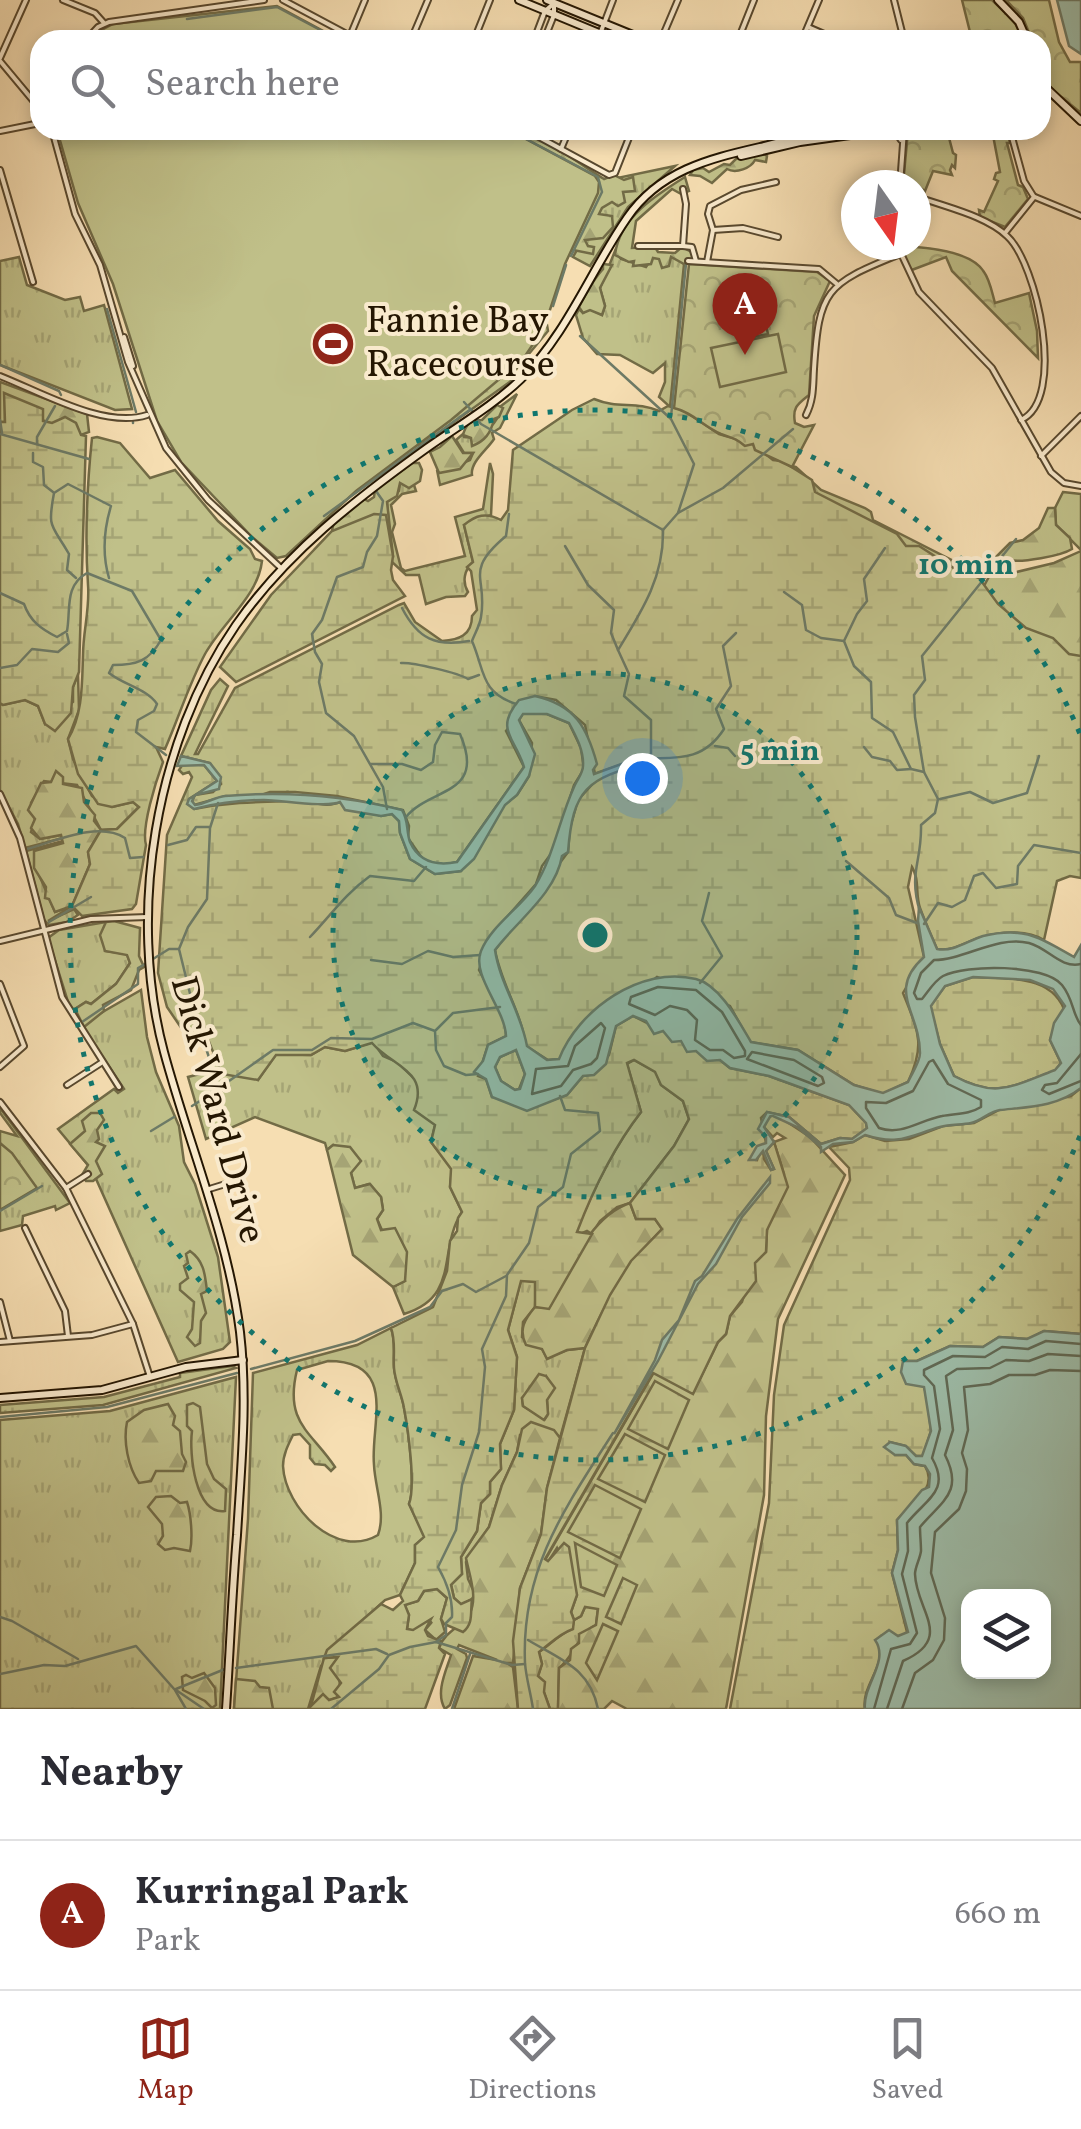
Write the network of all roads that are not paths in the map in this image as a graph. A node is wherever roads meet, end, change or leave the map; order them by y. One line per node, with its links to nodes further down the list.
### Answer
1 (26, 0): 43 (street)
2 (63, 0): 24 (street)
3 (181, 0): 22 (street)
4 (264, 0): 18 (street)
5 (283, 0): 20 (street)
6 (302, 0): 20 (street)
7 (365, 0): 29 (street)
8 (428, 0): 30 (street)
9 (490, 0): 31 (street)
10 (519, 0): 21 (street)
11 (613, 0): 25 (street)
12 (678, 0): 37 (street)
13 (754, 0): 38 (street)
14 (819, 0): 26 (street)
15 (894, 0): 41 (street)
16 (998, 0): 42 (street)
17 (233, 2): 18 (street); 22 (street)
18 (241, 2)
19 (551, 2): 21 (street); 23 (street); 25 (street)
20 (299, 8): 28 (street)
21 (546, 11): 23 (street); 32 (street)
22 (183, 12): 24 (street)
23 (554, 15): 33 (street); 34 (street)
24 (104, 23): 27 (street)
25 (608, 25): 35 (street); 36 (street)
26 (808, 27): 39 (street); 40 (street)
27 (97, 30)
28 (339, 30)
29 (352, 30)
30 (415, 30)
31 (478, 30)
32 (538, 30)
33 (548, 30)
34 (589, 30)
35 (608, 30)
36 (620, 30)
37 (665, 30)
38 (742, 30)
39 (807, 30)
40 (815, 30)
41 (902, 30)
42 (1022, 30)
43 (0, 59): 45 (street)
44 (1051, 94): 46 (street)
45 (30, 96)
46 (1081, 122)
47 (30, 125): 48 (street)
48 (0, 131)
49 (55, 140): 79 (street)
50 (544, 140): 58 (street)
51 (565, 140): 58 (street)
52 (628, 140): 58 (street)
53 (788, 140): 57 (street)
54 (797, 140): 57 (street)
55 (1013, 140): 63 (street)
56 (902, 142): 60 (street)
57 (765, 148): 85 (street, Dick Ward Drive)
58 (561, 149)
59 (0, 170): 76 (street)
60 (901, 170)
61 (776, 182): 66 (street)
62 (683, 189): 70 (street)
63 (1034, 197): 65 (street); 67 (street)
64 (931, 202): 67 (street)
65 (1081, 216)
66 (712, 230): 68 (street); 75 (street)
67 (1005, 233): 82 (street)
68 (778, 237)
69 (638, 246): 70 (street)
70 (683, 246): 74 (street)
71 (885, 260): 77 (street)
72 (903, 260): 82 (street)
73 (688, 261): 74 (street)
74 (696, 261): 75 (street)
75 (707, 262): 77 (street)
76 (32, 282)
77 (837, 284): 80 (street)
78 (0, 376): 79 (street)
79 (148, 414): 85 (street)
80 (806, 414)
81 (1081, 416): 83 (street)
82 (1021, 420): 83 (street)
83 (1041, 456): 84 (street)
84 (1081, 486)
85 (282, 569): 87 (street, Dick Ward Drive)
86 (0, 794): 88 (street)
87 (147, 917): 88 (street); 99 (street, Dick Ward Drive)
88 (43, 930): 89 (street); 91 (street)
89 (0, 941)
90 (0, 984): 92 (street)
91 (103, 1062): 93 (street); 94 (street)
92 (0, 1067)
93 (67, 1085)
94 (119, 1087)
95 (0, 1102): 98 (street)
96 (88, 1174): 98 (street)
97 (232, 1182): 99 (street)
98 (66, 1188): 102 (street)
99 (206, 1190): 106 (street, Dick Ward Drive)
100 (25, 1228): 103 (street)
101 (0, 1302): 104 (street)
102 (134, 1324): 103 (street); 107 (street)
103 (68, 1336): 104 (street)
104 (10, 1341): 105 (street)
105 (0, 1342)
106 (243, 1367): 107 (street); 109 (street, Dick Ward Drive)
107 (150, 1377): 108 (street)
108 (0, 1398)
109 (226, 1709)

